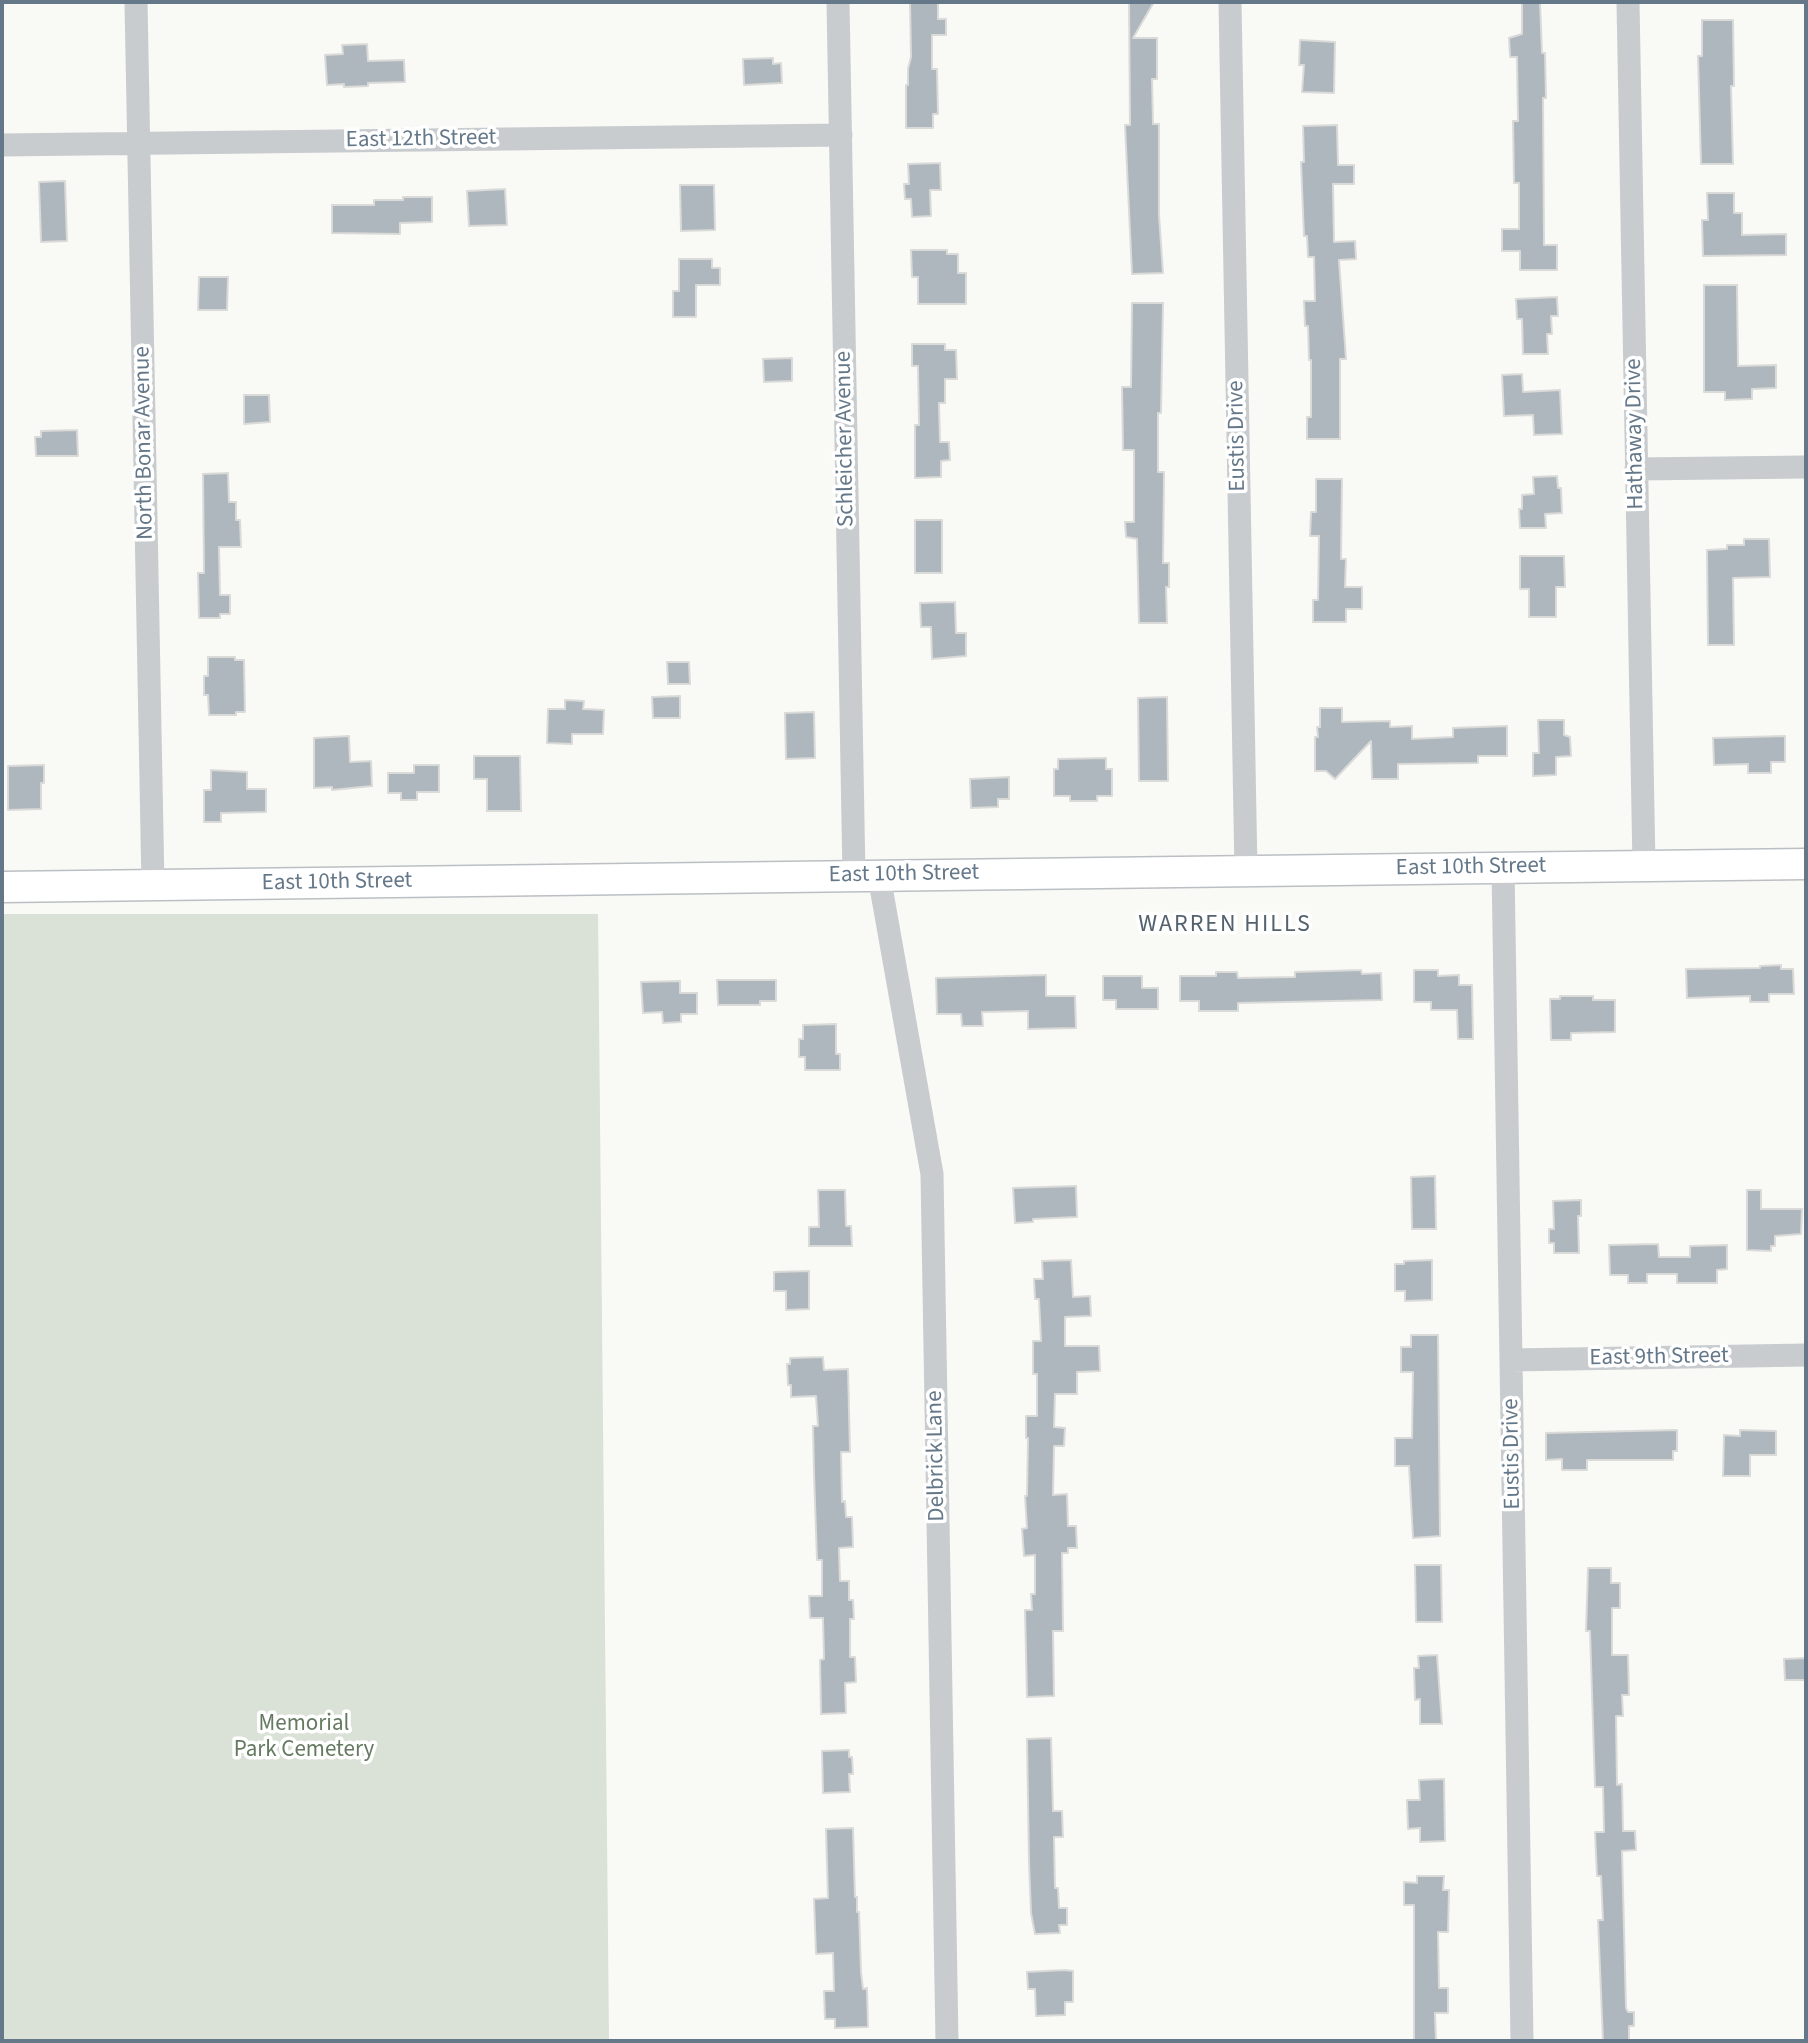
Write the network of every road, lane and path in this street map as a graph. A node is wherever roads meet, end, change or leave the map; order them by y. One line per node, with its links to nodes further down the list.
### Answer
1 (136, 2): 6 (street, North Bonar Avenue)
2 (838, 2): 5 (street, Schleicher Avenue)
3 (1230, 2): 13 (street, Eustis Drive)
4 (1628, 2): 9 (street, Hathaway Drive)
5 (841, 135): 6 (street, East 12th Street); 14 (street, Schleicher Avenue)
6 (139, 143): 7 (street, East 12th Street); 15 (street, North Bonar Avenue)
7 (2, 145)
8 (1806, 467): 9 (street)
9 (1636, 469): 11 (street, Hathaway Drive)
10 (1806, 864): 11 (main road, East 10th Street)
11 (1644, 866): 12 (main road, East 10th Street)
12 (1503, 868): 13 (main road, East 10th Street); 18 (street, Eustis Drive)
13 (1246, 871): 14 (main road, East 10th Street)
14 (867, 876): 15 (main road, East 10th Street); 19 (street, Delbrick Lane)
15 (153, 885): 16 (main road, East 10th Street)
16 (2, 887)
17 (1806, 1355): 18 (street, East 9th Street)
18 (1511, 1360): 20 (street, Eustis Drive)
19 (947, 2041)
20 (1522, 2041)

